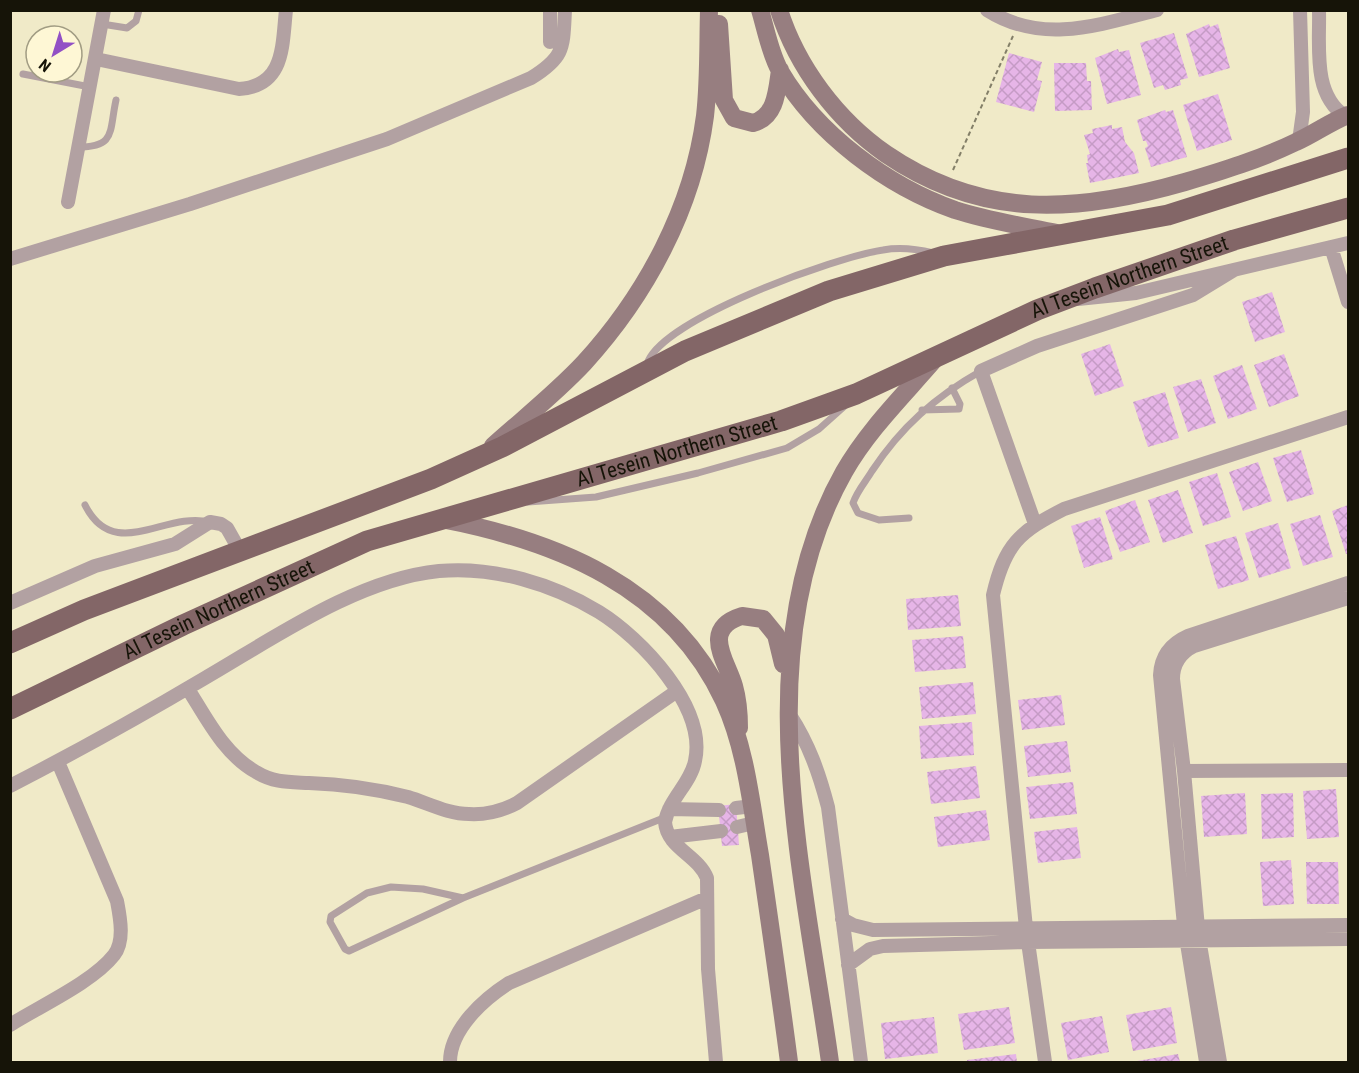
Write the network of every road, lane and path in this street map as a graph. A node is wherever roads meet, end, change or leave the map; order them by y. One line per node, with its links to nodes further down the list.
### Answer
1 (139, 10): 14 (lane)
2 (286, 10): 17 (street)
3 (550, 10): 16 (street)
4 (565, 10): 32 (street)
5 (709, 10): 41 (street)
6 (717, 10): 18 (street)
7 (760, 10): 18 (street)
8 (779, 10): 26 (street)
9 (987, 10): 15 (street)
10 (1157, 10): 13 (street)
11 (1300, 10): 23 (street)
12 (1319, 10): 22 (street)
13 (1129, 14): 15 (street)
14 (103, 17): 17 (street)
15 (1018, 26): 26 (path)
16 (550, 42)
17 (96, 59): 20 (street)
18 (780, 70): 29 (street)
19 (23, 74): 20 (lane)
20 (90, 87): 24 (street)
21 (116, 100): 24 (lane)
22 (1347, 116): 23 (street)
23 (1299, 141): 26 (street)
24 (78, 147): 27 (street)
25 (1348, 158): 29 (main road, Al Tesein Northern Street)
26 (946, 187)
27 (68, 202)
28 (1348, 208): 34 (main road, Al Tesein Northern Street)
29 (1065, 235): 41 (main road, Al Tesein Northern Street)
30 (1348, 243): 31 (street)
31 (1331, 247): 33 (street); 35 (street)
32 (10, 259)
33 (1234, 270): 34 (street); 37 (street)
34 (1064, 300): 36 (main road, Al Tesein Northern Street)
35 (1348, 302)
36 (934, 360): 44 (main road, Al Tesein Northern Street); 52 (street)
37 (981, 371): 38 (lane); 46 (street)
38 (952, 388): 39 (lane); 39 (lane)
39 (922, 411): 43 (lane)
40 (1348, 417): 46 (street)
41 (481, 457): 47 (main road, Al Tesein Northern Street)
42 (85, 505): 45 (lane)
43 (909, 518)
44 (441, 519): 55 (main road, Al Tesein Northern Street); 57 (street)
45 (210, 522): 47 (street); 50 (street)
46 (1035, 524): 71 (street)
47 (240, 551): 51 (main road, Al Tesein Northern Street)
48 (1348, 584): 70 (street)
49 (1348, 598): 60 (street)
50 (10, 603)
51 (10, 643)
52 (787, 684): 56 (street); 57 (street)
53 (188, 689): 54 (street); 54 (street); 58 (street)
54 (677, 691): 63 (street)
55 (10, 709)
56 (787, 711): 68 (street); 78 (street)
57 (738, 740): 77 (street)
58 (58, 762): 61 (street); 74 (street)
59 (1348, 770): 60 (street)
60 (1184, 771): 70 (street)
61 (10, 786)
62 (719, 810): 63 (street)
63 (668, 813): 65 (street); 66 (lane)
64 (720, 831): 65 (street)
65 (670, 837): 67 (street)
66 (463, 898): 66 (lane)
67 (707, 898): 75 (street); 76 (street)
68 (842, 919): 71 (street); 73 (street)
69 (1348, 925): 70 (street)
70 (1191, 932): 71 (street); 72 (street); 81 (street); 82 (street)
71 (1027, 935): 73 (street); 80 (street)
72 (1348, 939)
73 (848, 965): 79 (street)
74 (10, 1025)
75 (450, 1062)
76 (716, 1062)
77 (789, 1062)
78 (830, 1062)
79 (861, 1062)
80 (1045, 1062)
81 (1206, 1062)
82 (1220, 1062)

